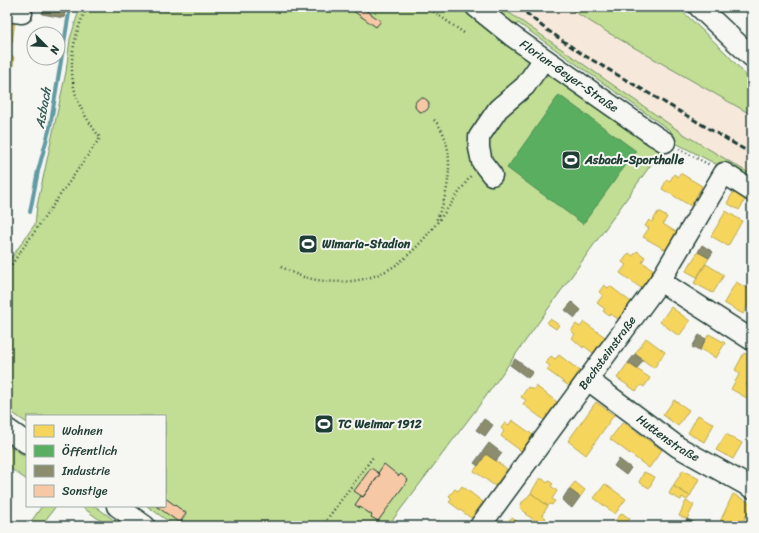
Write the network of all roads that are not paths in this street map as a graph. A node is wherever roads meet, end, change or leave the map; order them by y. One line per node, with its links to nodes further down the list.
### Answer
1 (476, 7): 4 (street, Florian-Geyer-Straße)
2 (703, 8): 3 (street)
3 (752, 57)
4 (544, 59): 5 (street, Florian-Geyer-Straße); 6 (street)
5 (665, 142)
6 (492, 175)
7 (752, 191): 8 (street, Bechsteinstraße)
8 (660, 280): 9 (street); 10 (street, Bechsteinstraße)
9 (752, 340)
10 (588, 380): 13 (street, Huttenstraße); 16 (street, Bechsteinstraße)
11 (7, 429): 12 (street)
12 (26, 442)
13 (752, 488)
14 (118, 507): 15 (street)
15 (145, 526)
16 (480, 526)

